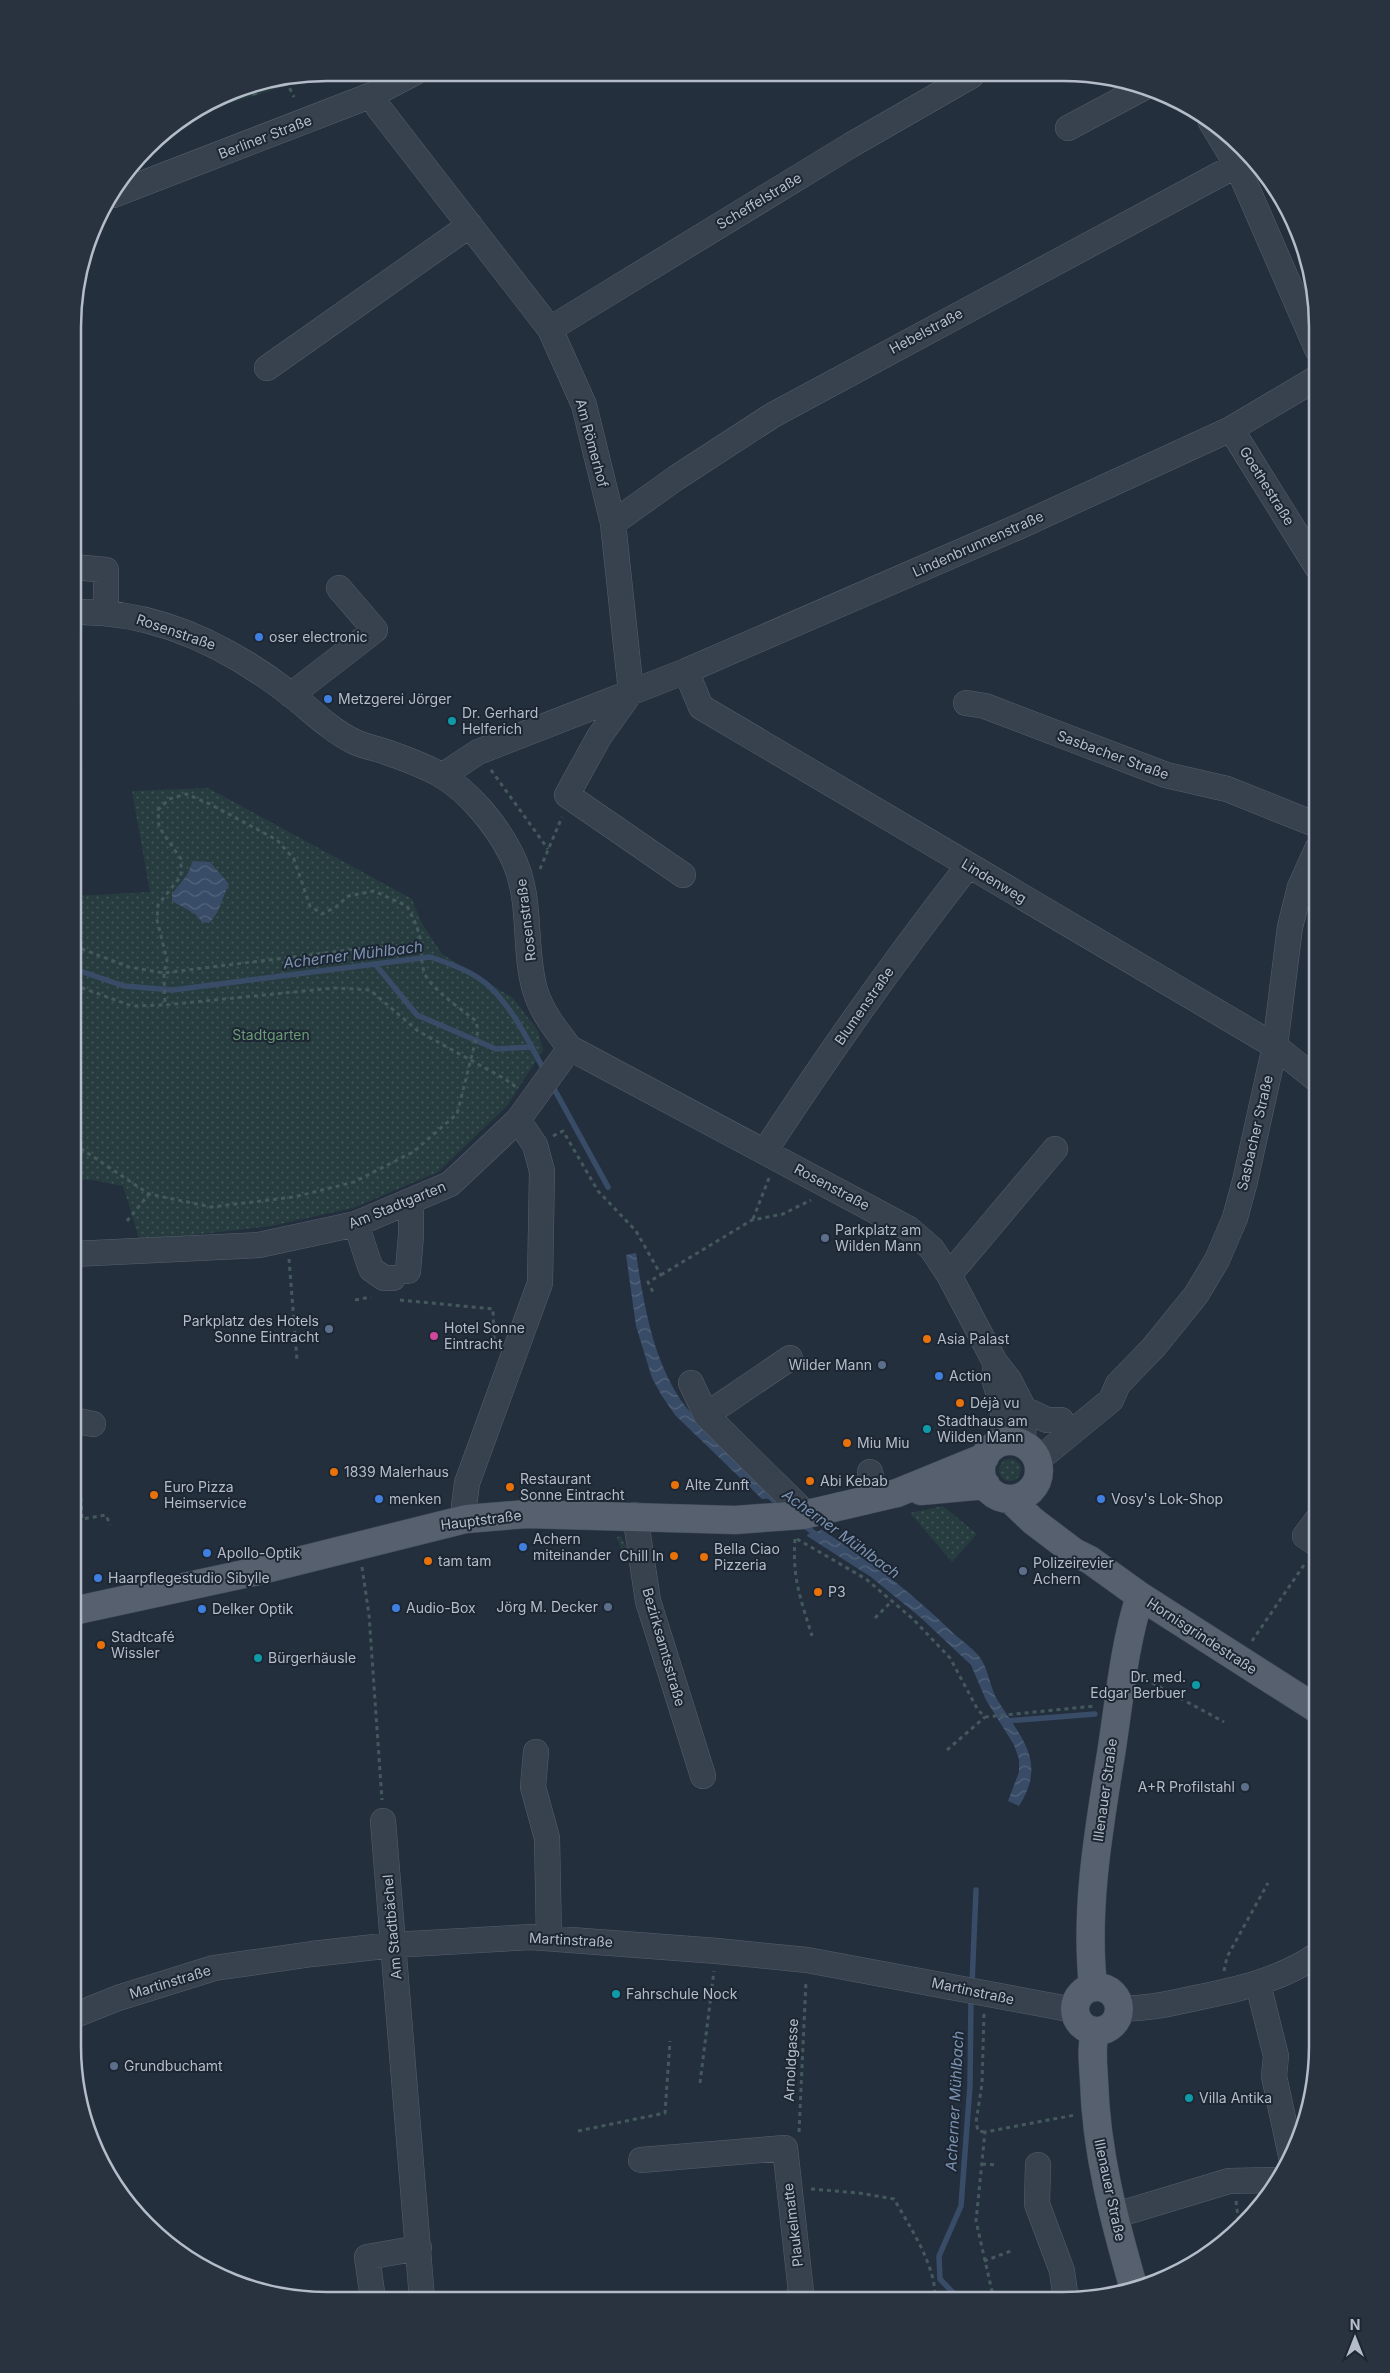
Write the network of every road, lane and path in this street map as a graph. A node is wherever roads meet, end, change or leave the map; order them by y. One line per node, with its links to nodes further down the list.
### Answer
1 (399, 81): 5 (street, Berliner Straße)
2 (961, 81): 13 (street, Scheffelstraße)
3 (288, 84): 6 (path)
4 (1135, 92): 7 (street)
5 (372, 95): 10 (street, Berliner Straße); 11 (street, Am Römerhof)
6 (294, 96)
7 (1068, 128)
8 (1235, 151): 9 (street)
9 (1243, 161): 12 (street); 17 (street, Hebelstraße)
10 (122, 192)
11 (470, 225): 13 (street, Am Römerhof); 14 (street)
12 (1309, 326)
13 (550, 329): 17 (street, Am Römerhof)
14 (267, 368)
15 (1309, 383): 16 (street, Lindenbrunnenstraße)
16 (1232, 429): 18 (street, Goethestraße); 22 (street, Lindenbrunnenstraße)
17 (613, 523): 23 (street, Am Römerhof)
18 (1309, 554)
19 (81, 568): 21 (street)
20 (338, 588): 24 (street)
21 (85, 614): 24 (street, Rosenstraße)
22 (686, 671): 23 (street, Lindenbrunnenstraße); 31 (street, Lindenweg)
23 (631, 692): 26 (street, Lindenbrunnenstraße); 28 (street)
24 (291, 695): 27 (street, Rosenstraße)
25 (966, 703): 29 (street, Sasbacher Straße)
26 (478, 752): 27 (street, Lindenbrunnenstraße); 30 (path)
27 (442, 776): 34 (street, Rosenstraße)
28 (571, 796): 30 (path); 33 (street)
29 (1309, 822)
30 (548, 849): 34 (path)
31 (968, 866): 40 (street, Lindenweg); 49 (street, Blumenstraße)
32 (1309, 867): 40 (street, Sasbacher Straße)
33 (683, 875)
34 (526, 896): 41 (street, Rosenstraße)
35 (421, 945): 37 (path); 37 (path); 42 (path)
36 (81, 949): 37 (path)
37 (164, 973): 39 (path)
38 (81, 988): 39 (path)
39 (164, 1005): 42 (path)
40 (1275, 1046): 43 (street, Lindenweg); 69 (street, Sasbacher Straße)
41 (570, 1048): 44 (street, Am Stadtgarten); 49 (street, Rosenstraße)
42 (471, 1061): 44 (path); 51 (path)
43 (1309, 1074)
44 (542, 1086): 45 (street, Am Stadtgarten)
45 (518, 1120): 46 (street); 52 (street, Am Stadtgarten)
46 (535, 1145): 58 (path); 66 (street)
47 (81, 1149): 51 (path)
48 (1055, 1149): 59 (street)
49 (771, 1154): 50 (street, Rosenstraße); 53 (path)
50 (827, 1184): 53 (path); 59 (street, Rosenstraße)
51 (149, 1194): 54 (path)
52 (411, 1201): 55 (street, Am Stadtgarten); 60 (street)
53 (752, 1220): 58 (path)
54 (127, 1221)
55 (356, 1224): 56 (street, Am Stadtgarten); 60 (street)
56 (287, 1239): 57 (street, Am Stadtgarten); 65 (path)
57 (81, 1254)
58 (661, 1275): 61 (path)
59 (949, 1275): 67 (street, Rosenstraße)
60 (399, 1283): 66 (path)
61 (652, 1292)
62 (377, 1297): 63 (path)
63 (356, 1300)
64 (790, 1358): 71 (street)
65 (297, 1360)
66 (512, 1360): 80 (street)
67 (995, 1362): 70 (street, Rosenstraße); 74 (street, Rosenstraße)
68 (691, 1383): 71 (street)
69 (1118, 1384): 72 (street, Sasbacher Straße); 74 (street, Sasbacher Straße)
70 (1024, 1409): 72 (street); 74 (street)
71 (706, 1415): 81 (street)
72 (1061, 1420): 74 (street, Sasbacher Straße)
73 (81, 1422): 82 (path)
74 (1015, 1449): 76 (main road); 77 (main road); 78 (main road, Hauptstraße)
75 (870, 1472): 78 (street)
76 (986, 1485): 77 (main road, Hornisgrindestraße); 78 (main road, Hauptstraße)
77 (1022, 1493): 85 (main road, Hornisgrindestraße)
78 (886, 1496): 81 (main road, Hauptstraße)
79 (635, 1515): 80 (main road, Hauptstraße); 81 (main road, Hauptstraße); 98 (street, Bezirksamtsstraße)
80 (466, 1519): 87 (main road, Hauptstraße)
81 (797, 1521): 86 (path); 89 (path)
82 (110, 1525)
83 (1309, 1546): 90 (path)
84 (362, 1566): 99 (path)
85 (1140, 1596): 90 (main road, Hornisgrindestraße); 91 (main road, Illenauer Straße)
86 (892, 1601): 88 (path); 94 (path)
87 (81, 1609)
88 (875, 1618)
89 (812, 1636)
90 (1240, 1661): 93 (main road, Hornisgrindestraße)
91 (1124, 1668): 92 (main road, Illenauer Straße); 95 (path)
92 (1118, 1704): 94 (path); 107 (main road, Illenauer Straße)
93 (1309, 1704)
94 (985, 1717): 96 (path)
95 (1224, 1722)
96 (946, 1750)
97 (536, 1752): 101 (street)
98 (703, 1776)
99 (383, 1821): 102 (street, Am Stadtbächel)
100 (1268, 1883): 109 (path)
101 (549, 1938): 102 (street, Martinstraße); 103 (street, Martinstraße)
102 (393, 1945): 112 (street, Martinstraße); 128 (street, Am Stadtbächel)
103 (717, 1951): 104 (street, Martinstraße); 115 (path)
104 (807, 1960): 108 (street, Martinstraße); 120 (path, Arnoldgasse)
105 (1309, 1960): 106 (street)
106 (1258, 1984): 109 (street); 119 (street)
107 (1093, 1986): 110 (main road); 111 (main road)
108 (974, 1992): 111 (street, Martinstraße); 118 (path)
109 (1226, 1992): 110 (street)
110 (1119, 2008): 113 (main road)
111 (1074, 2010): 113 (main road)
112 (81, 2012)
113 (1095, 2031): 116 (main road, Illenauer Straße)
114 (670, 2041): 117 (path)
115 (700, 2083)
116 (1095, 2111): 118 (path); 127 (main road, Illenauer Straße)
117 (578, 2131)
118 (985, 2132): 122 (path)
119 (1288, 2144)
120 (785, 2148): 121 (street); 126 (street, Plaukelmatte)
121 (641, 2160)
122 (982, 2164): 123 (path); 130 (path)
123 (996, 2165)
124 (1038, 2165): 137 (street)
125 (1269, 2180): 127 (street)
126 (788, 2188): 134 (street, Plaukelmatte); 135 (path)
127 (1113, 2216): 131 (main road, Illenauer Straße)
128 (419, 2248): 132 (street); 133 (street, Am Stadtbächel)
129 (1011, 2252): 130 (path)
130 (984, 2261): 136 (path)
131 (1132, 2282)
132 (372, 2292)
133 (422, 2292)
134 (801, 2292)
135 (934, 2292)
136 (992, 2292)
137 (1065, 2292)

